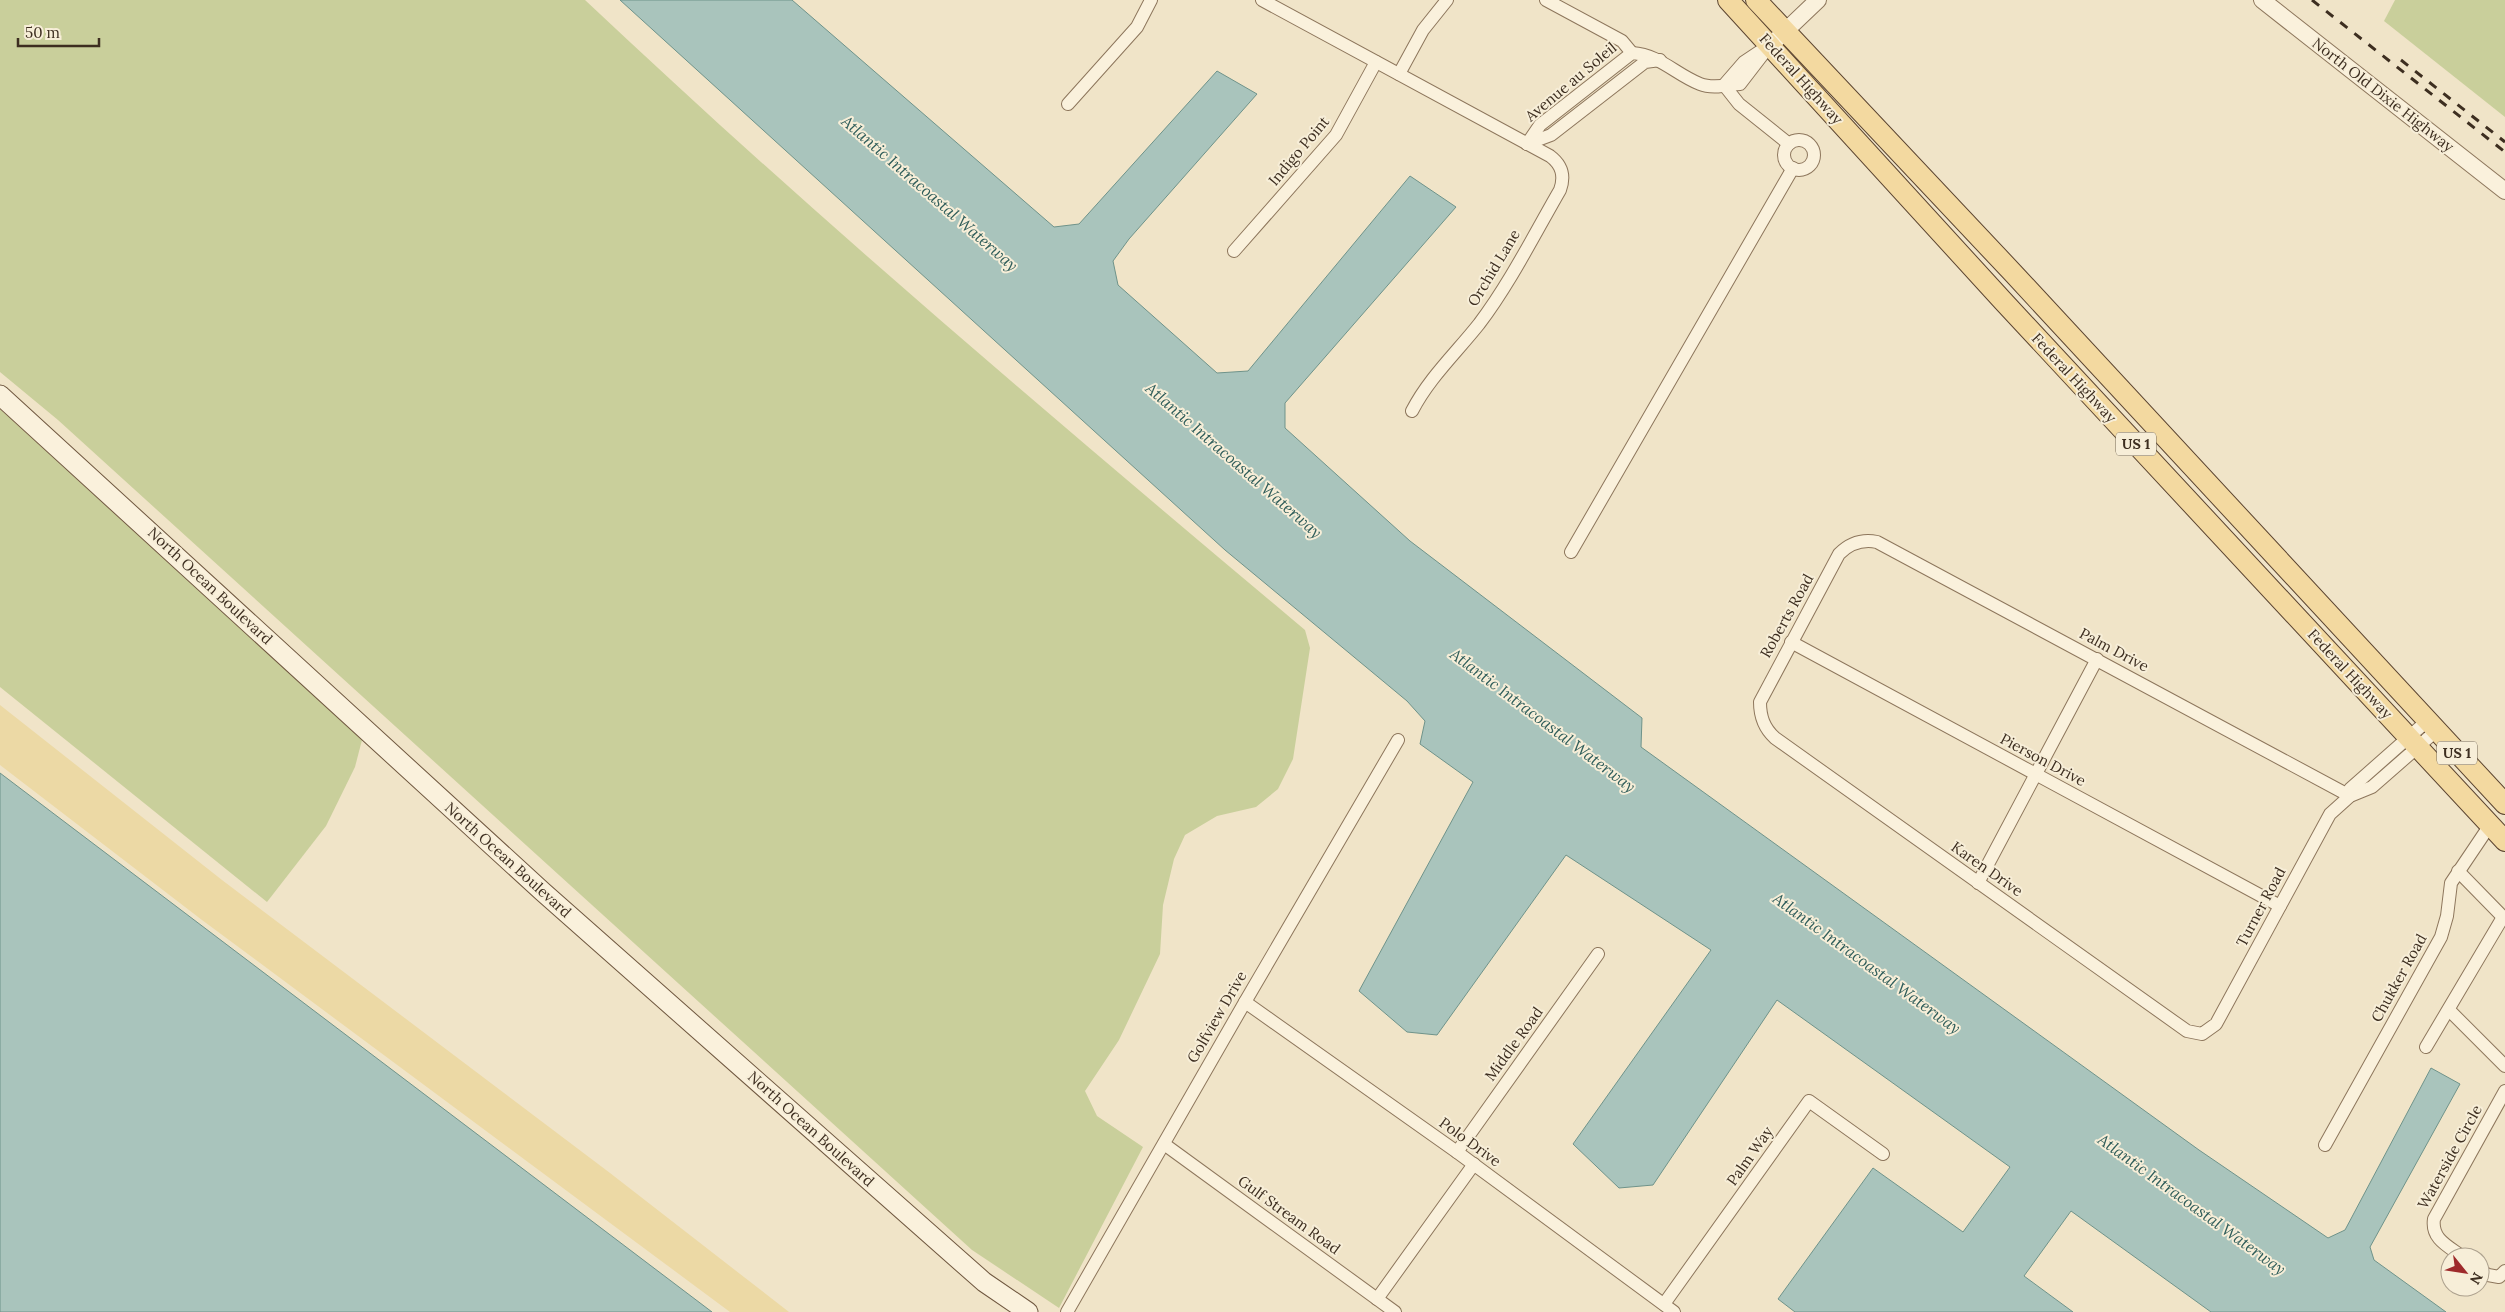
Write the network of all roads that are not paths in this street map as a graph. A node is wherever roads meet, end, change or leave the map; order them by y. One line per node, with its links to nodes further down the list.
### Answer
1 (1151, 0): 16 (street)
2 (1262, 0): 13 (street, Avenue au Soleil)
3 (1448, 0): 14 (street)
4 (1546, 0): 11 (street)
5 (1728, 0): 10 (main road, Federal Highway / US 1)
6 (1756, 0): 9 (main road, Federal Highway / US 1)
7 (1818, 0): 9 (street)
8 (2262, 0): 20 (street, North Old Dixie Highway)
9 (1785, 31): 10 (street); 23 (main road, Federal Highway / US 1)
10 (1770, 45): 15 (street); 22 (main road, Federal Highway / US 1)
11 (1632, 53): 12 (street, Avenue au Soleil); 17 (street, Avenue au Soleil)
12 (1660, 60): 15 (street); 17 (street, Avenue au Soleil)
13 (1376, 62): 14 (street, Avenue au Soleil); 21 (street, Indigo Point)
14 (1399, 74): 17 (street, Avenue au Soleil)
15 (1724, 85): 18 (street)
16 (1068, 104)
17 (1527, 144): 28 (street, Orchid Lane)
18 (1789, 144): 19 (street); 19 (street)
19 (1793, 168): 31 (street)
20 (2505, 191)
21 (1234, 251)
22 (1970, 264): 23 (main road); 24 (main road, Federal Highway / US 1)
23 (2013, 273): 25 (main road, Federal Highway / US 1)
24 (2003, 301): 25 (main road); 26 (main road, Federal Highway / US 1)
25 (2105, 373): 29 (main road, Federal Highway / US 1)
26 (2088, 393): 29 (main road); 37 (main road, Federal Highway / US 1)
27 (0, 395): 64 (main road, North Ocean Boulevard)
28 (1412, 411)
29 (2229, 506): 35 (main road, Federal Highway / US 1)
30 (1860, 541): 32 (street, Roberts Road); 33 (street, Palm Drive)
31 (1571, 552)
32 (1790, 642): 34 (street, Roberts Road); 38 (street, Pierson Drive)
33 (2097, 660): 38 (street); 39 (street, Palm Drive)
34 (1761, 719): 44 (street, Karen Drive)
35 (2432, 726): 37 (street, Turner Road); 40 (main road, Federal Highway / US 1)
36 (1398, 740): 48 (street, Golfview Drive)
37 (2413, 742): 39 (street, Turner Road); 41 (main road, Federal Highway / US 1)
38 (2036, 774): 44 (street); 45 (street, Pierson Drive)
39 (2350, 796): 45 (street, Turner Road)
40 (2505, 804)
41 (2490, 824): 42 (main road, Federal Highway / US 1); 43 (street, Chukker Road)
42 (2505, 840)
43 (2458, 871): 46 (street); 55 (street, Chukker Road)
44 (1978, 883): 50 (street, Karen Drive)
45 (2280, 906): 50 (street, Turner Road)
46 (2504, 918): 49 (street)
47 (1598, 954): 56 (street, Middle Road)
48 (1245, 1002): 54 (street, Golfview Drive); 56 (street, Polo Drive)
49 (2449, 1010): 51 (street); 52 (street)
50 (2202, 1034)
51 (2426, 1047)
52 (2505, 1066)
53 (2505, 1091): 59 (street, Waterside Circle)
54 (1164, 1144): 62 (street, Gulf Stream Road); 65 (street, Golfview Drive)
55 (2325, 1145)
56 (1457, 1152): 58 (street, Polo Drive)
57 (1883, 1154): 63 (street, Palm Way)
58 (1474, 1164): 62 (street); 63 (street, Polo Drive)
59 (2449, 1247)
60 (2505, 1271): 61 (street)
61 (2490, 1275)
62 (1378, 1299): 66 (street, Gulf Stream Road)
63 (1669, 1308)
64 (1028, 1312)
65 (1067, 1312)
66 (1395, 1312)

